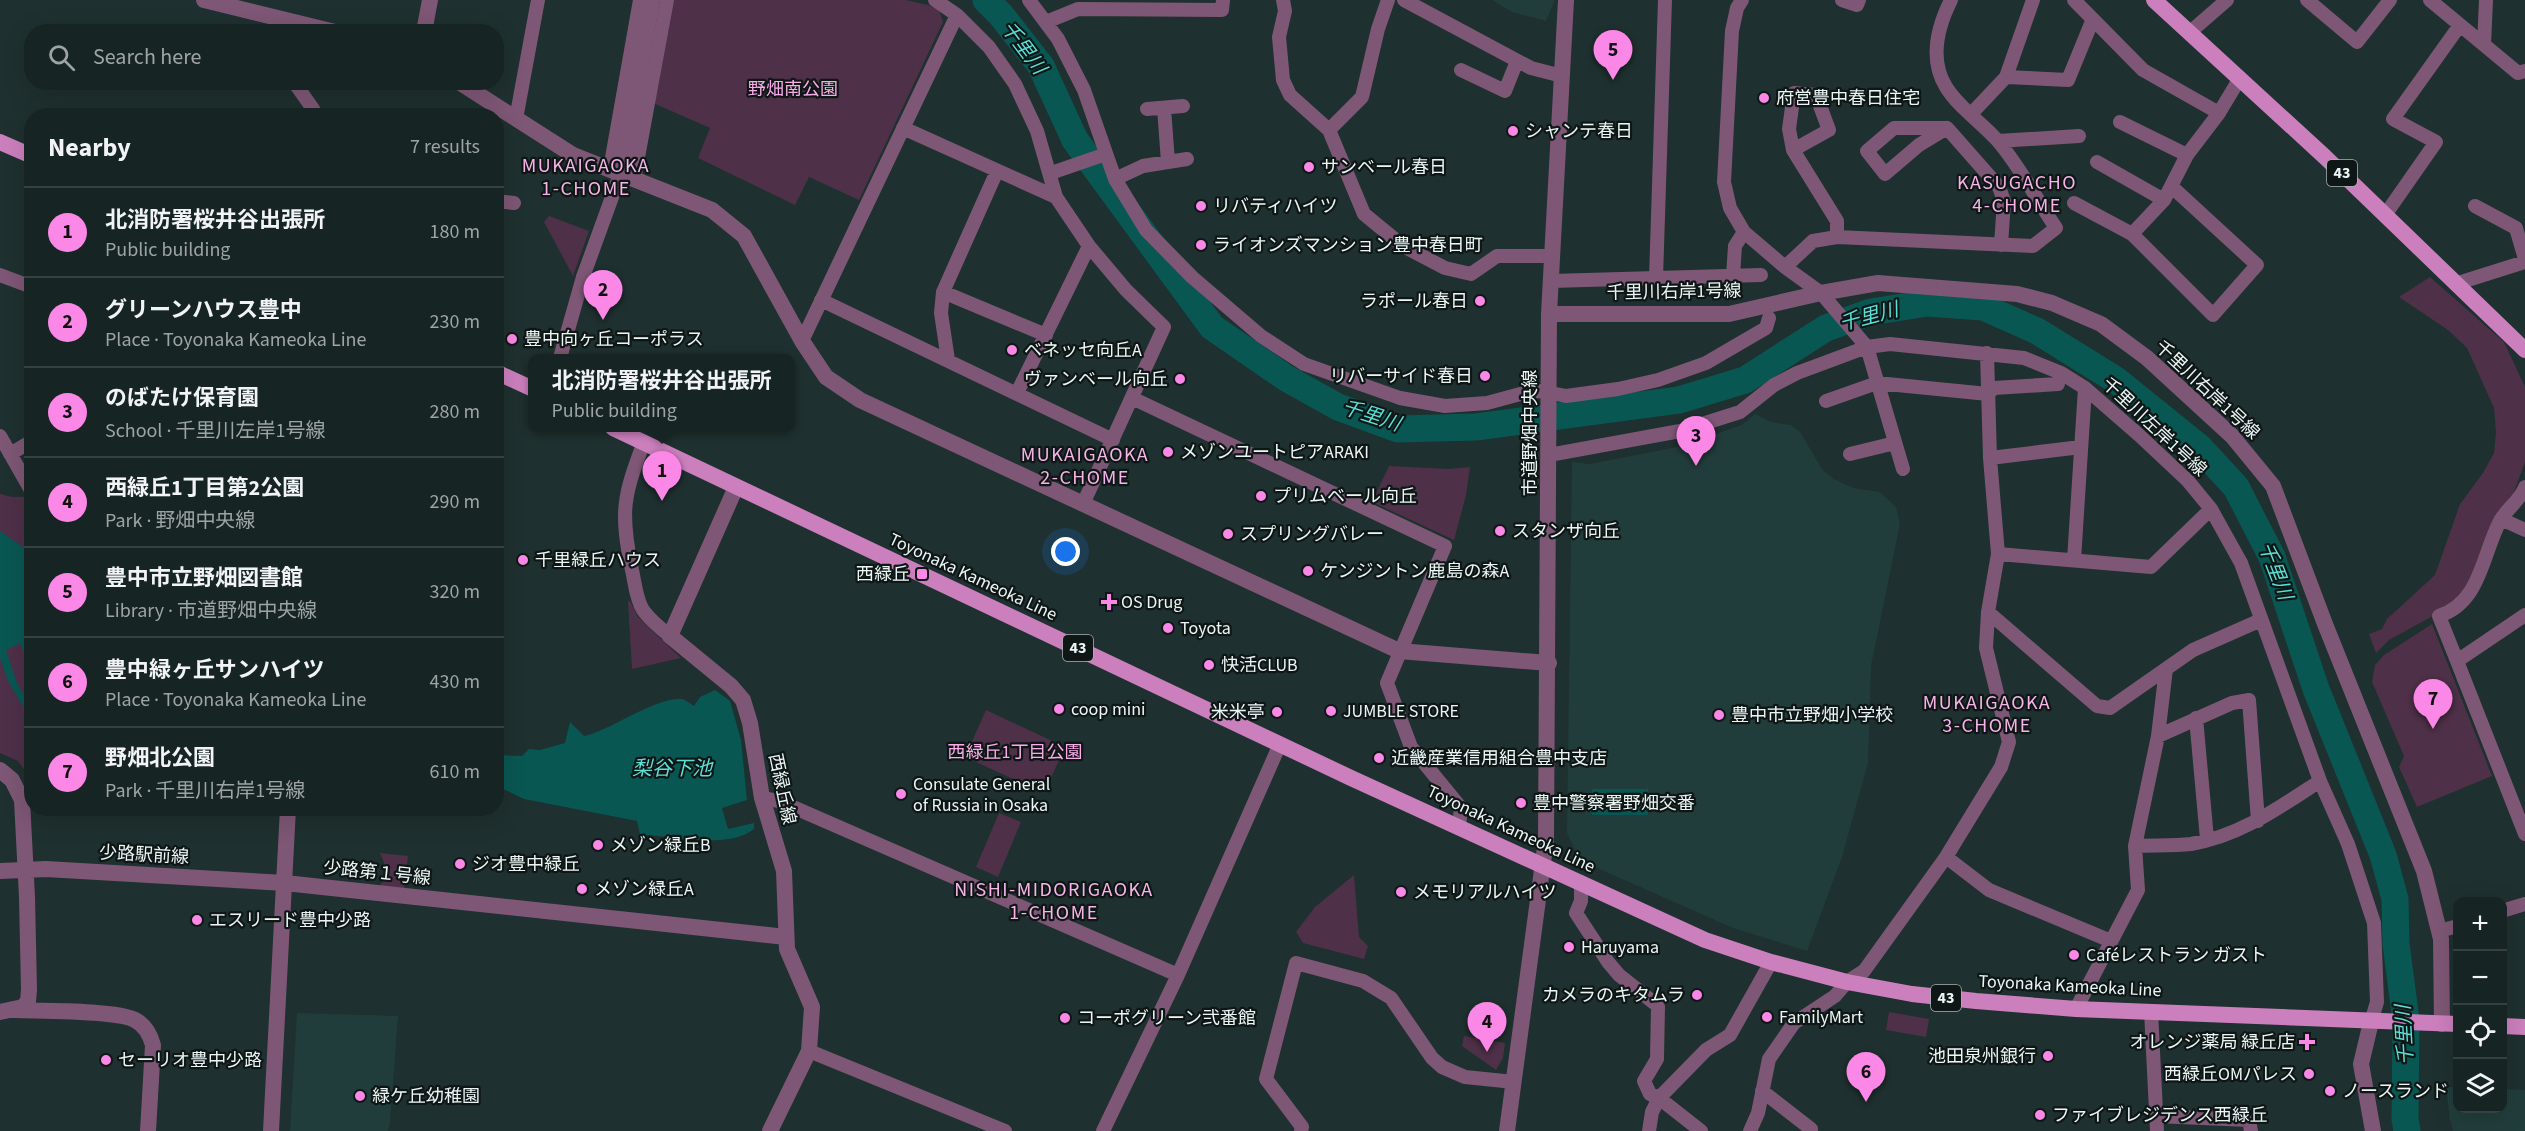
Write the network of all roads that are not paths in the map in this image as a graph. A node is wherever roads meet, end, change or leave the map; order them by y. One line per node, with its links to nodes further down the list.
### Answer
1 (204, 0): 31 (street)
2 (430, 0): 32 (street)
3 (538, 0): 52 (street)
4 (640, 0): 67 (street)
5 (653, 0): 105 (street, bridge)
6 (667, 0): 70 (street)
7 (935, 0): 28 (street)
8 (1029, 0): 30 (street)
9 (1223, 0): 27 (street)
10 (1283, 0): 56 (street)
11 (1388, 0): 56 (street)
12 (1404, 0): 36 (street)
13 (1566, 0): 39 (street, 市道野畑中央線)
14 (1665, 0): 91 (street)
15 (1742, 0): 80 (street)
16 (1842, 0): 17 (street)
17 (1859, 0)
18 (1951, 0): 51 (street)
19 (2033, 0): 40 (street)
20 (2074, 0): 29 (street)
21 (2154, 0): 34 (main road, 43)
22 (2227, 0): 34 (street)
23 (2307, 0): 24 (street)
24 (2390, 0)
25 (2430, 0): 33 (street)
26 (2486, 0): 35 (street)
27 (1128, 4): 30 (street)
28 (957, 15): 54 (street); 69 (street)
29 (2093, 19): 40 (street); 50 (street)
30 (1046, 22): 62 (street)
31 (278, 24)
32 (426, 24)
33 (2460, 25): 35 (street); 79 (street)
34 (2189, 33): 41 (main road, 43)
35 (2484, 45): 38 (street)
36 (1517, 61): 37 (street); 39 (street)
37 (1461, 70)
38 (2525, 71)
39 (1562, 76): 85 (street, 市道野畑中央線)
40 (2006, 77): 51 (street)
41 (2240, 78): 50 (street); 79 (main road, 43)
42 (300, 90): 45 (street)
43 (471, 90): 46 (street)
44 (1184, 106): 47 (street)
45 (312, 108)
46 (499, 108)
47 (1164, 108): 48 (street); 65 (street)
48 (1147, 109)
49 (504, 111): 52 (street)
50 (2219, 113): 63 (street)
51 (1971, 114): 58 (street)
52 (516, 119): 67 (street)
53 (2120, 122): 63 (street)
54 (903, 128): 68 (street); 97 (street)
55 (1947, 128): 55 (street); 83 (street)
56 (1329, 130): 85 (street)
57 (2079, 136): 58 (street)
58 (1998, 141): 83 (street)
59 (0, 142): 61 (main road)
60 (1793, 150): 82 (street)
61 (24, 152)
62 (1106, 154): 69 (street); 71 (street)
63 (2187, 155): 72 (street)
64 (1186, 159): 65 (street)
65 (1168, 162): 71 (street)
66 (2097, 162): 74 (street)
67 (610, 169): 70 (street)
68 (997, 171): 73 (street); 95 (street)
69 (1051, 173): 73 (street)
70 (634, 179): 101 (street)
71 (1115, 179): 114 (street)
72 (2171, 186): 74 (street); 81 (street)
73 (1056, 197): 84 (street)
74 (2164, 200): 81 (street)
75 (504, 202): 77 (street)
76 (2074, 203): 81 (street)
77 (514, 204)
78 (2474, 206): 86 (street)
79 (2385, 215): 94 (main road, 43)
80 (1744, 232): 87 (street); 90 (street)
81 (2132, 234)
82 (1837, 237): 83 (street); 87 (street)
83 (2001, 245)
84 (1089, 246): 100 (street); 115 (street)
85 (1552, 256): 92 (street, 市道野畑中央線)
86 (2525, 261): 94 (street)
87 (1785, 267): 96 (street)
88 (0, 275): 93 (street)
89 (1761, 275): 90 (street)
90 (1733, 276): 91 (street)
91 (1656, 278): 92 (street)
92 (1551, 281): 98 (street, 市道野畑中央線)
93 (24, 284)
94 (2456, 284): 103 (main road, 43)
95 (943, 292): 100 (street); 106 (street)
96 (1824, 297): 98 (street, 千里川右岸1号線); 102 (street); 167 (street, 千里川右岸1号線)
97 (821, 300): 101 (street); 106 (street)
98 (1550, 314): 114 (street, 市道野畑中央線)
99 (1769, 318): 114 (street)
100 (1046, 334): 112 (street)
101 (802, 341): 132 (street)
102 (1864, 344): 104 (street, 千里川左岸1号線); 108 (street); 124 (street, 千里川左岸1号線)
103 (2525, 350)
104 (1987, 352): 111 (street, 千里川左岸1号線); 113 (street)
105 (561, 354)
106 (948, 360): 112 (street)
107 (504, 376): 110 (main road)
108 (1877, 383): 113 (street); 116 (street); 121 (street)
109 (2058, 384): 113 (street)
110 (528, 387)
111 (2085, 388): 123 (street); 133 (street, 千里川左岸1号線)
112 (1017, 393): 119 (street)
113 (1988, 394): 127 (street)
114 (1549, 397): 124 (street, 市道野畑中央線)
115 (1132, 398): 119 (street); 142 (street)
116 (1826, 401)
117 (622, 432): 120 (main road, Toyonaka Kameoka Line / 43)
118 (0, 436): 125 (street)
119 (1113, 440): 132 (street)
120 (644, 442): 130 (main road, Toyonaka Kameoka Line / 43); 141 (street)
121 (1895, 443): 126 (street); 128 (street)
122 (24, 446): 125 (street)
123 (2082, 447): 127 (street); 137 (street)
124 (1549, 452): 144 (street, 市道野畑中央線)
125 (10, 454): 129 (street)
126 (1850, 454)
127 (1990, 458): 136 (street)
128 (1903, 468)
129 (24, 478)
130 (736, 487): 141 (street); 148 (main road, Toyonaka Kameoka Line / 43)
131 (2525, 487): 134 (street)
132 (1083, 504): 142 (street)
133 (2211, 509): 137 (street); 140 (street, 千里川左岸1号線)
134 (2501, 519): 135 (street); 143 (street)
135 (2525, 530)
136 (1998, 554): 137 (street); 138 (street)
137 (2074, 560)
138 (1988, 612): 145 (street); 158 (street)
139 (2525, 615): 143 (street)
140 (2260, 620): 145 (street); 150 (street, 千里川左岸1号線)
141 (670, 636): 151 (street, 西緑丘線)
142 (1399, 651): 144 (street); 154 (street)
143 (2457, 661): 155 (street)
144 (1549, 663): 159 (street, 市道野畑中央線)
145 (2166, 669): 147 (street)
146 (2196, 718): 147 (street); 153 (street); 156 (street)
147 (2158, 736): 157 (street)
148 (1280, 744): 154 (main road, Toyonaka Kameoka Line / 43); 171 (street)
149 (0, 770): 160 (street)
150 (2320, 781): 153 (street); 176 (street, 千里川左岸1号線)
151 (762, 798): 168 (street, 西緑丘線); 171 (street)
152 (288, 816): 163 (street)
153 (2258, 821): 156 (street)
154 (1459, 826): 159 (main road, Toyonaka Kameoka Line / 43)
155 (2525, 834)
156 (2207, 839): 157 (street)
157 (2135, 846): 169 (street)
158 (1946, 857): 169 (street); 172 (street)
159 (1544, 866): 162 (main road, Toyonaka Kameoka Line / 43); 181 (street, 市道野畑中央線)
160 (25, 870): 161 (street, 少路駅前線); 163 (street, 少路駅前線); 174 (street)
161 (0, 871)
162 (1581, 882): 170 (main road, Toyonaka Kameoka Line / 43); 183 (street)
163 (285, 883): 168 (street, 少路第１号線); 187 (street)
164 (2525, 904): 165 (street)
165 (2507, 909)
166 (2453, 927): 167 (street)
167 (2439, 931): 177 (street, 千里川右岸1号線)
168 (786, 937): 180 (street, 西緑丘線)
169 (2111, 941): 173 (street)
170 (1771, 962): 172 (main road, Toyonaka Kameoka Line / 43); 183 (street)
171 (1178, 975): 190 (street)
172 (1847, 982): 173 (main road, Toyonaka Kameoka Line / 43); 182 (street)
173 (2076, 1009): 175 (main road, Toyonaka Kameoka Line / 43)
174 (7, 1011): 186 (street)
175 (2151, 1011): 176 (main road, Toyonaka Kameoka Line / 43); 184 (street)
176 (2377, 1022): 177 (main road, Toyonaka Kameoka Line / 43); 198 (street)
177 (2445, 1024)
178 (2507, 1026): 179 (main road)
179 (2525, 1027)
180 (809, 1051): 188 (street, 西緑丘線); 189 (street)
181 (1514, 1082): 191 (street); 192 (street, 市道野畑中央線)
182 (1762, 1091): 185 (street); 195 (street)
183 (1659, 1098): 193 (street); 194 (street)
184 (2156, 1116): 196 (street); 197 (street)
185 (1810, 1129)
186 (148, 1131)
187 (271, 1131)
188 (770, 1131)
189 (1005, 1131)
190 (1103, 1131)
191 (1301, 1131)
192 (1507, 1131)
193 (1649, 1131)
194 (1701, 1131)
195 (1750, 1131)
196 (2157, 1131)
197 (2251, 1131)
198 (2373, 1131)

